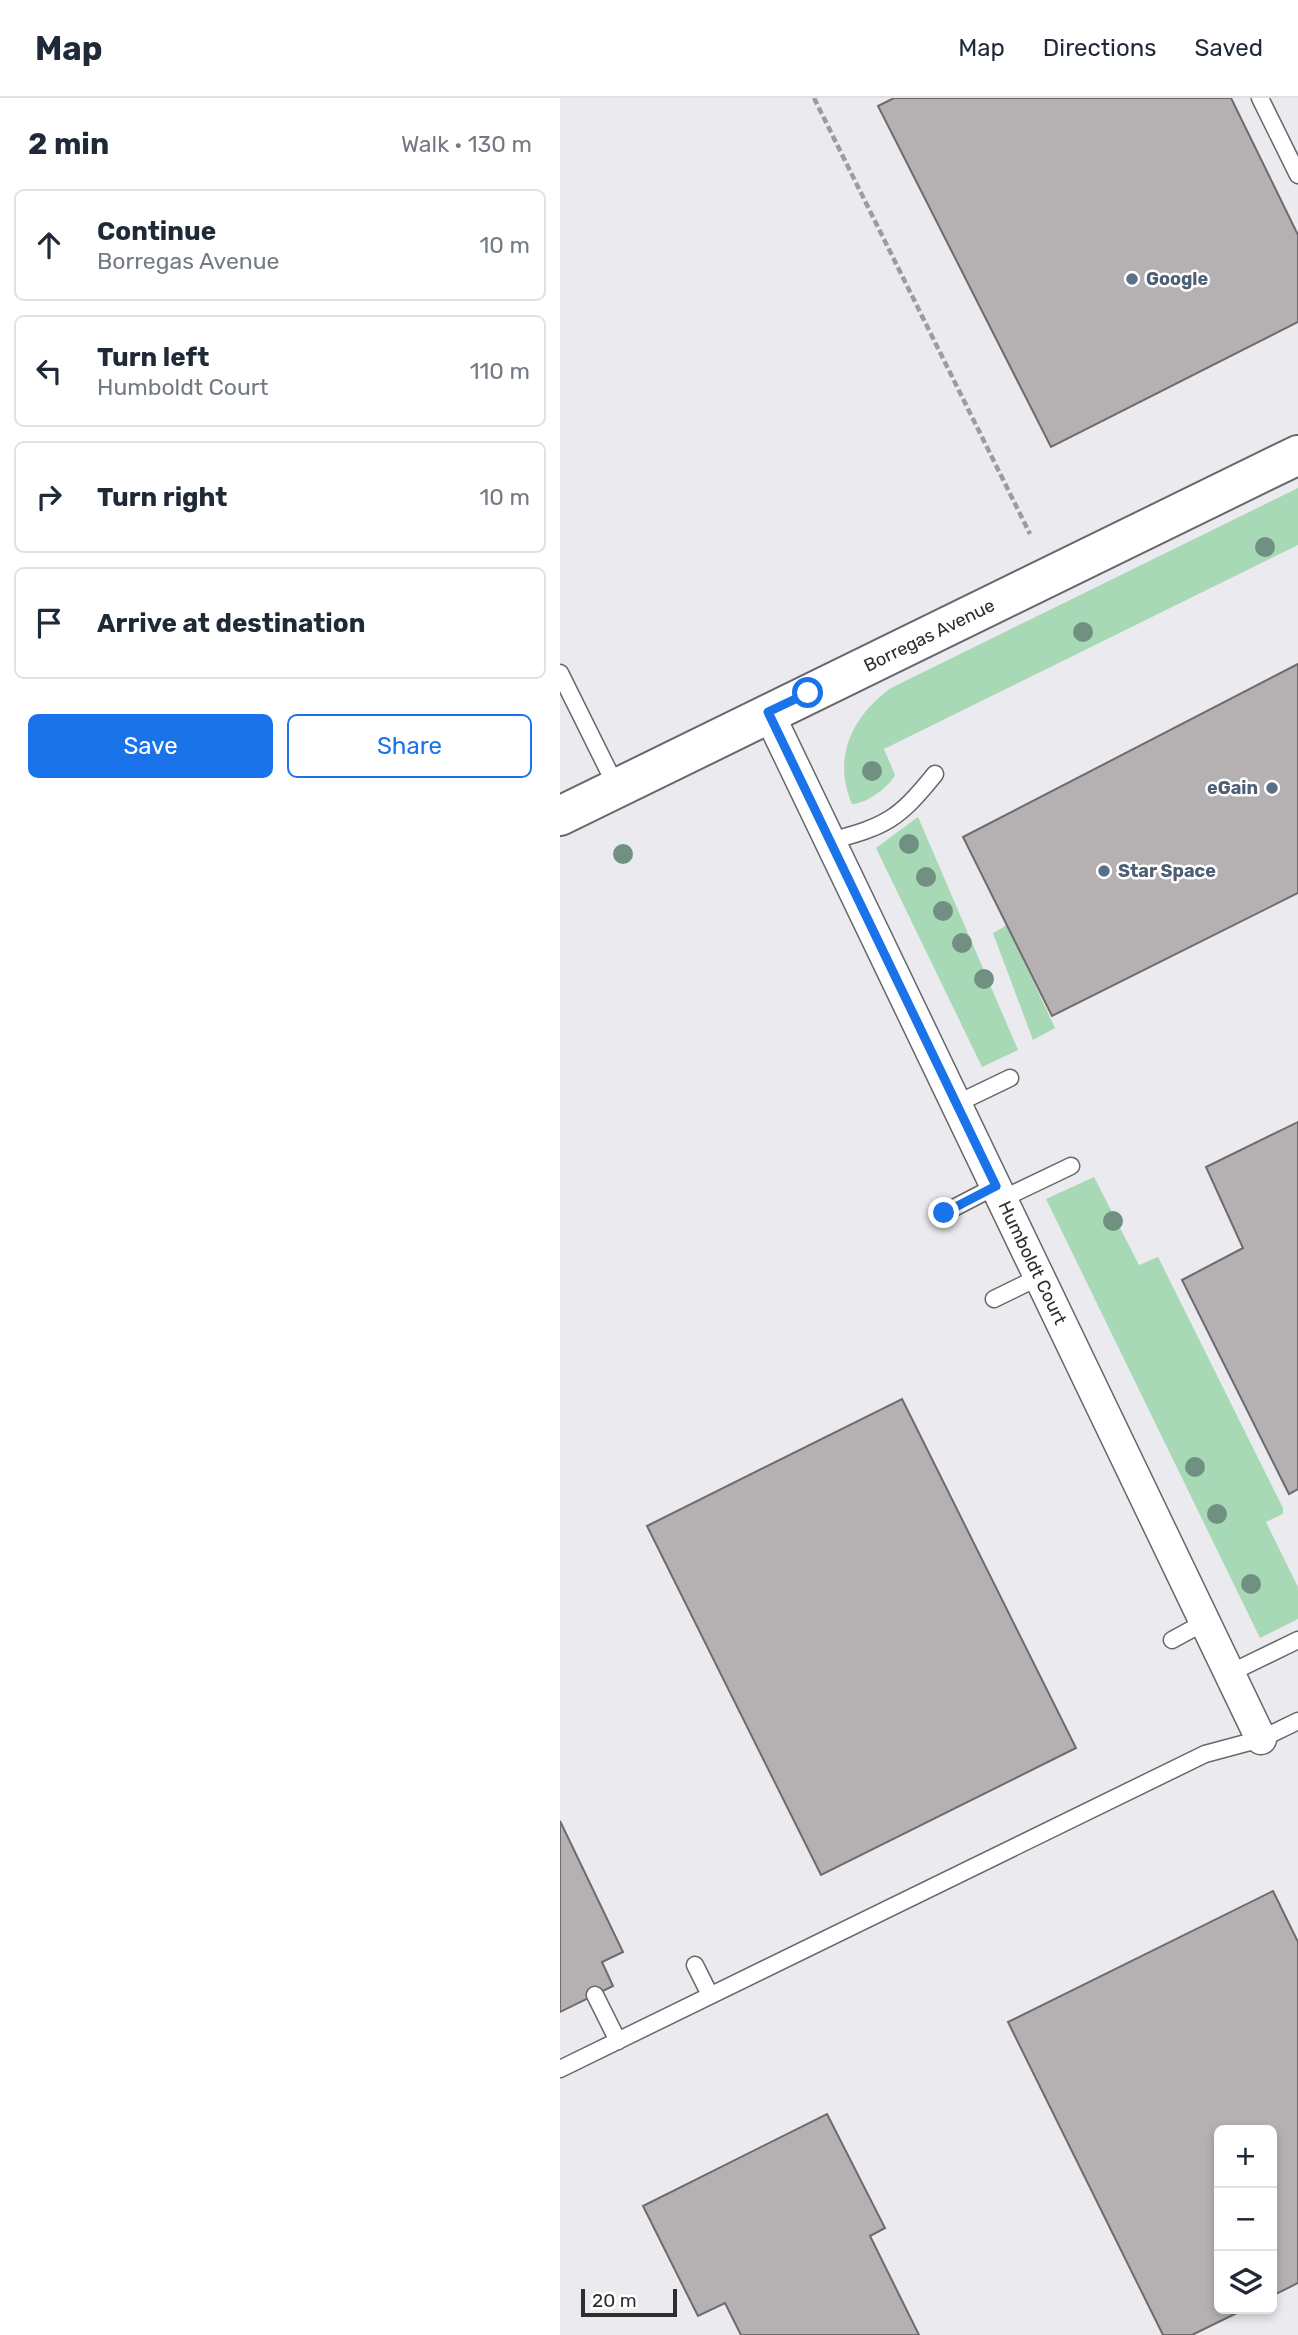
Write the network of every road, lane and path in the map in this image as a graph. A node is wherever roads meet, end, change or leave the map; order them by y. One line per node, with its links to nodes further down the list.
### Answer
1 (814, 98): 5 (path)
2 (1260, 98): 3 (lane)
3 (1298, 175)
4 (1298, 455): 7 (street, Borregas Avenue)
5 (1030, 534)
6 (560, 673): 9 (lane)
7 (768, 712): 9 (street, Borregas Avenue); 11 (street, Humboldt Court)
8 (935, 774): 11 (lane)
9 (617, 788): 10 (street, Borregas Avenue)
10 (560, 816)
11 (830, 841): 13 (street, Humboldt Court)
12 (1010, 1078): 13 (lane)
13 (956, 1104): 15 (street, Humboldt Court)
14 (1071, 1166): 15 (lane)
15 (999, 1193): 16 (lane); 17 (street, Humboldt Court)
16 (944, 1213)
17 (1040, 1277): 18 (lane); 19 (street, Humboldt Court)
18 (994, 1299)
19 (1205, 1622): 20 (lane); 22 (street, Humboldt Court)
20 (1172, 1640)
21 (1298, 1640): 22 (lane)
22 (1230, 1673): 24 (street, Humboldt Court)
23 (1298, 1721): 24 (lane)
24 (1261, 1739): 27 (lane)
25 (695, 1965): 27 (lane)
26 (595, 1995): 28 (lane)
27 (710, 1995): 28 (lane)
28 (618, 2041): 29 (lane)
29 (560, 2069)

